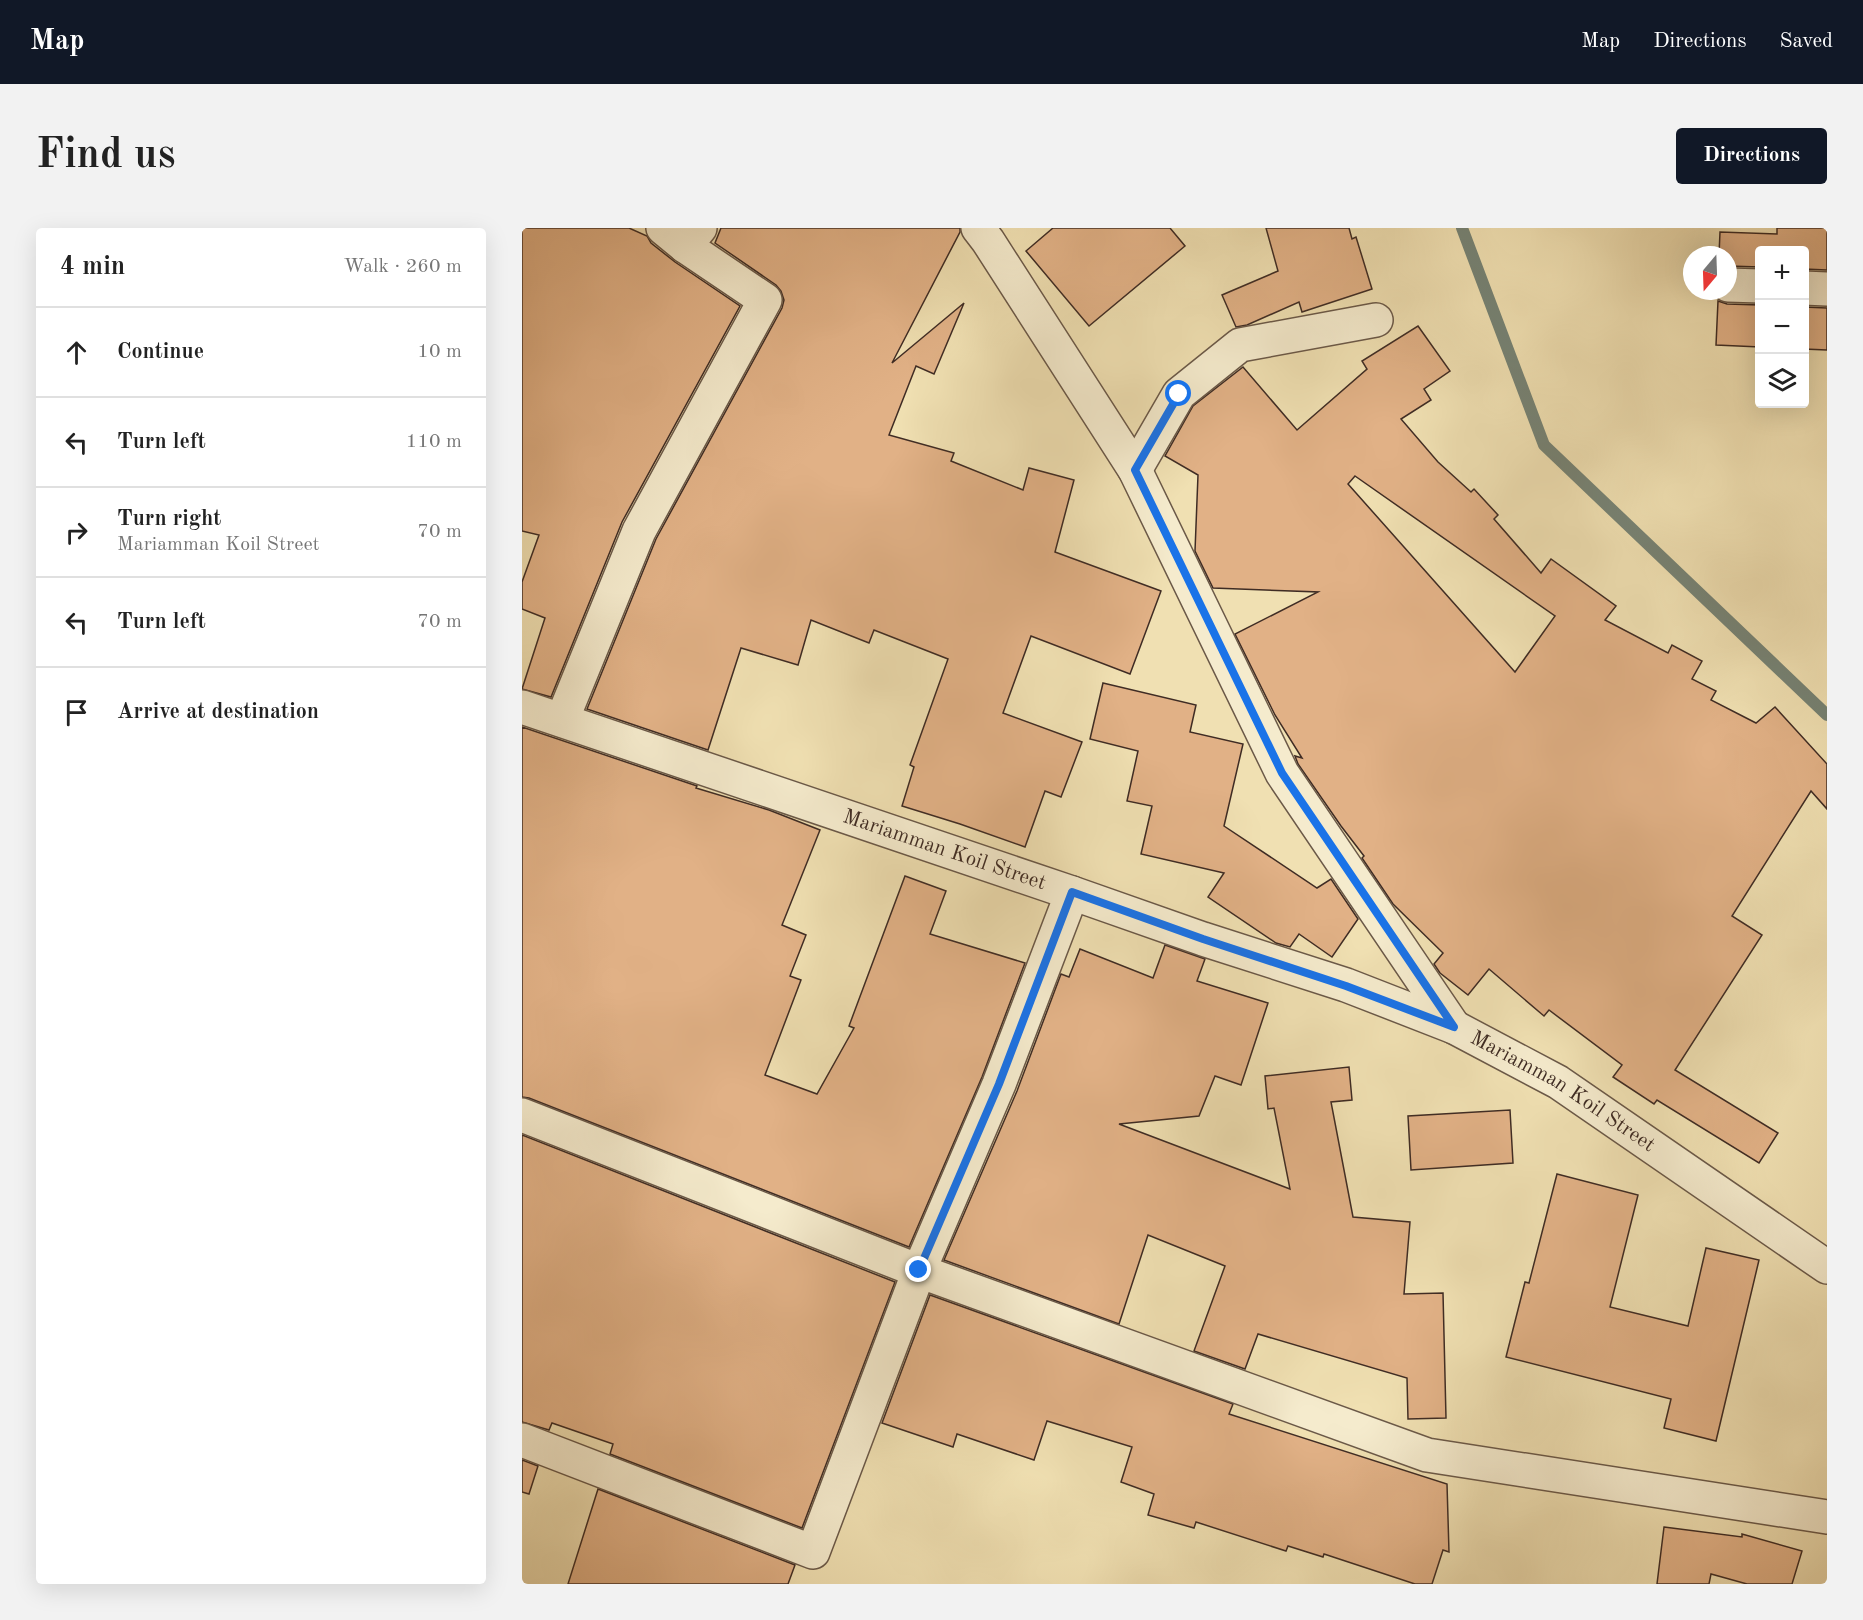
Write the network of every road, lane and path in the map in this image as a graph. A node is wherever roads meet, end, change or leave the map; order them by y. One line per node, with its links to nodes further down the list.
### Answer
1 (978, 228): 8 (street)
2 (683, 234): 10 (street)
3 (1737, 285): 4 (street)
4 (1755, 286)
5 (1809, 288): 6 (street)
6 (1827, 289)
7 (1376, 320): 8 (street)
8 (1135, 470): 12 (street)
9 (522, 707): 10 (street, Mariamman Koil Street)
10 (562, 720): 11 (street, Mariamman Koil Street)
11 (1072, 892): 12 (street, Mariamman Koil Street); 15 (street)
12 (1454, 1027): 14 (street, Mariamman Koil Street)
13 (522, 1115): 15 (street)
14 (1827, 1267)
15 (919, 1270): 16 (street); 17 (street)
16 (522, 1440)
17 (1827, 1517)

